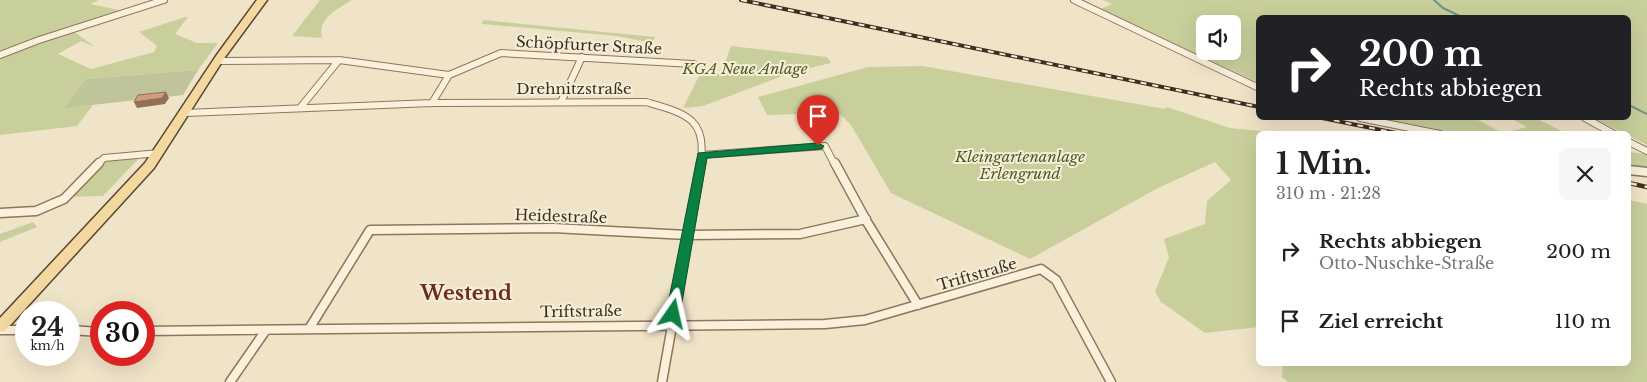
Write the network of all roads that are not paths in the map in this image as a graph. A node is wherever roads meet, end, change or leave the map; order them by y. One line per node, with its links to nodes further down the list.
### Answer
1 (164, 0): 4 (street)
2 (262, 0): 7 (main road)
3 (1074, 0): 10 (street)
4 (0, 55)
5 (582, 57): 8 (street, Schöpfurter Straße); 9 (street, Schöpfurter Straße); 11 (street)
6 (339, 60): 7 (street); 9 (street); 13 (street)
7 (218, 61): 14 (main road)
8 (693, 64)
9 (449, 75): 12 (street)
10 (1256, 87)
11 (562, 102): 12 (street, Drehnitzstraße); 22 (street, Drehnitzstraße)
12 (432, 103): 13 (street, Drehnitzstraße)
13 (300, 108): 14 (street, Drehnitzstraße)
14 (185, 113): 21 (main road)
15 (1370, 120): 17 (street)
16 (1589, 120): 18 (street)
17 (1425, 131)
18 (1609, 131)
19 (1631, 143): 20 (street)
20 (1647, 151)
21 (159, 153): 25 (street); 30 (main road)
22 (702, 155): 26 (street); 27 (street, Drehnitzstraße)
23 (1631, 170): 24 (street)
24 (1647, 172)
25 (0, 213)
26 (866, 219): 27 (street, Heidestraße); 28 (street)
27 (687, 235): 29 (street, Drehnitzstraße); 32 (street, Heidestraße)
28 (918, 305): 29 (street, Triftstraße); 37 (street, Triftstraße)
29 (671, 324): 32 (street, Triftstraße); 36 (street, Drehnitzstraße)
30 (0, 328): 31 (street)
31 (15, 329)
32 (309, 329): 33 (street, Triftstraße)
33 (266, 330): 34 (street, Triftstraße); 35 (street)
34 (155, 331)
35 (230, 382)
36 (662, 382)
37 (1111, 382)

